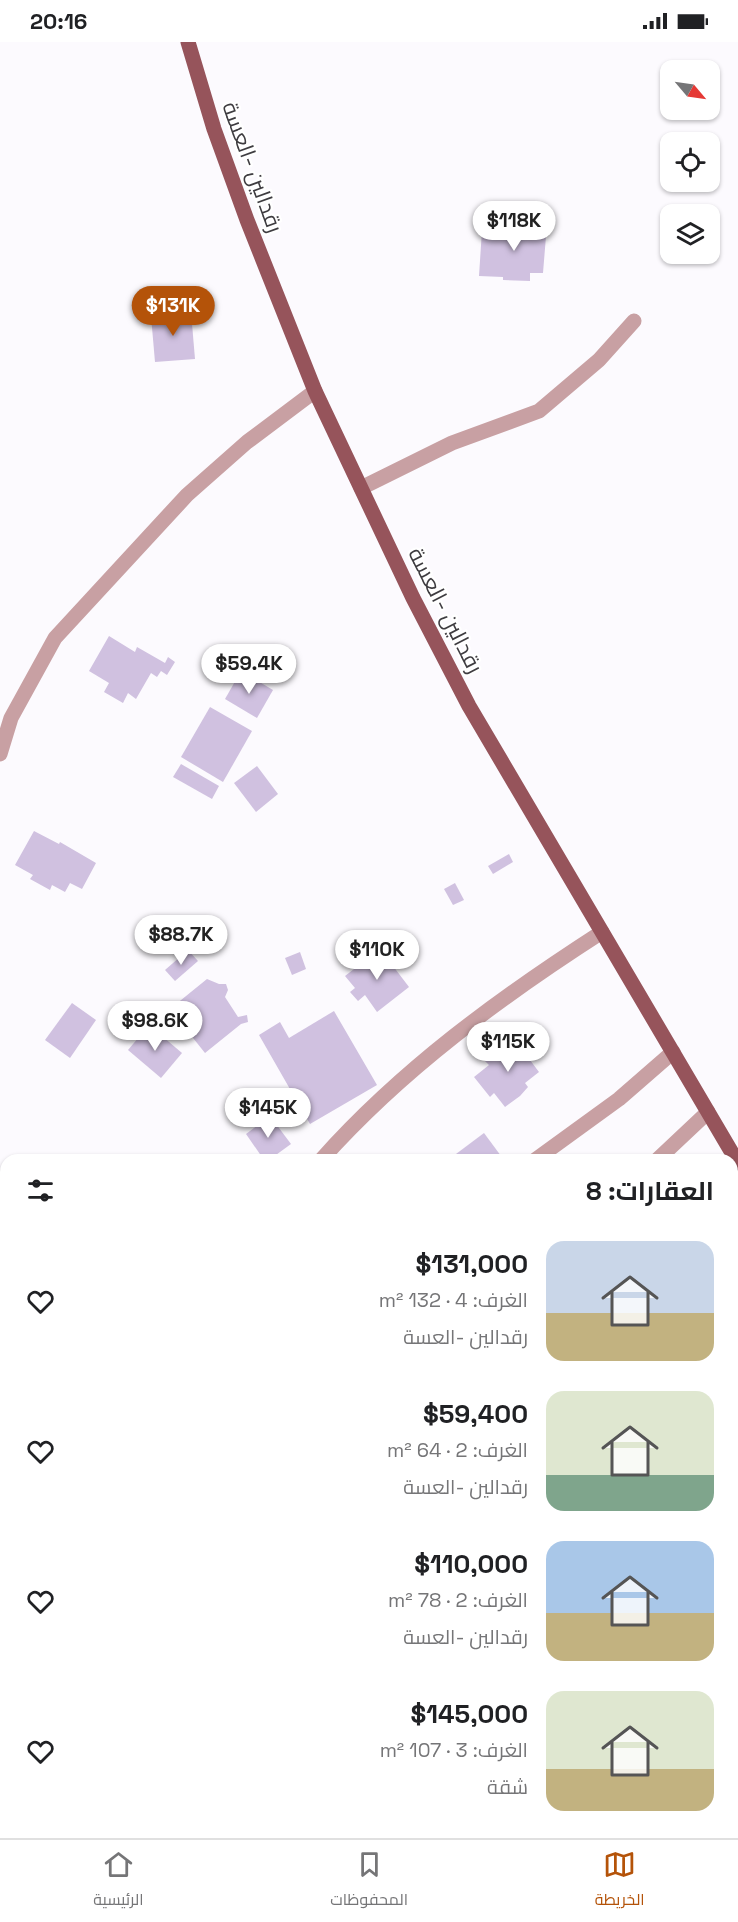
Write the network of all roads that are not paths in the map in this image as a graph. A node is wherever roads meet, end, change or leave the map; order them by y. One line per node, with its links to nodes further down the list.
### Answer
1 (188, 42): 3 (main road, رقدالين -العسة)
2 (634, 321): 4 (street)
3 (315, 391): 4 (main road, رقدالين -العسة); 5 (street)
4 (361, 488): 6 (main road, رقدالين -العسة)
5 (0, 754)
6 (602, 932): 7 (main road, رقدالين -العسة); 9 (street)
7 (673, 1052): 8 (main road, رقدالين -العسة); 10 (street)
8 (708, 1112): 11 (street); 12 (main road, رقدالين -العسة)
9 (327, 1154)
10 (543, 1154)
11 (663, 1154)
12 (733, 1154)

